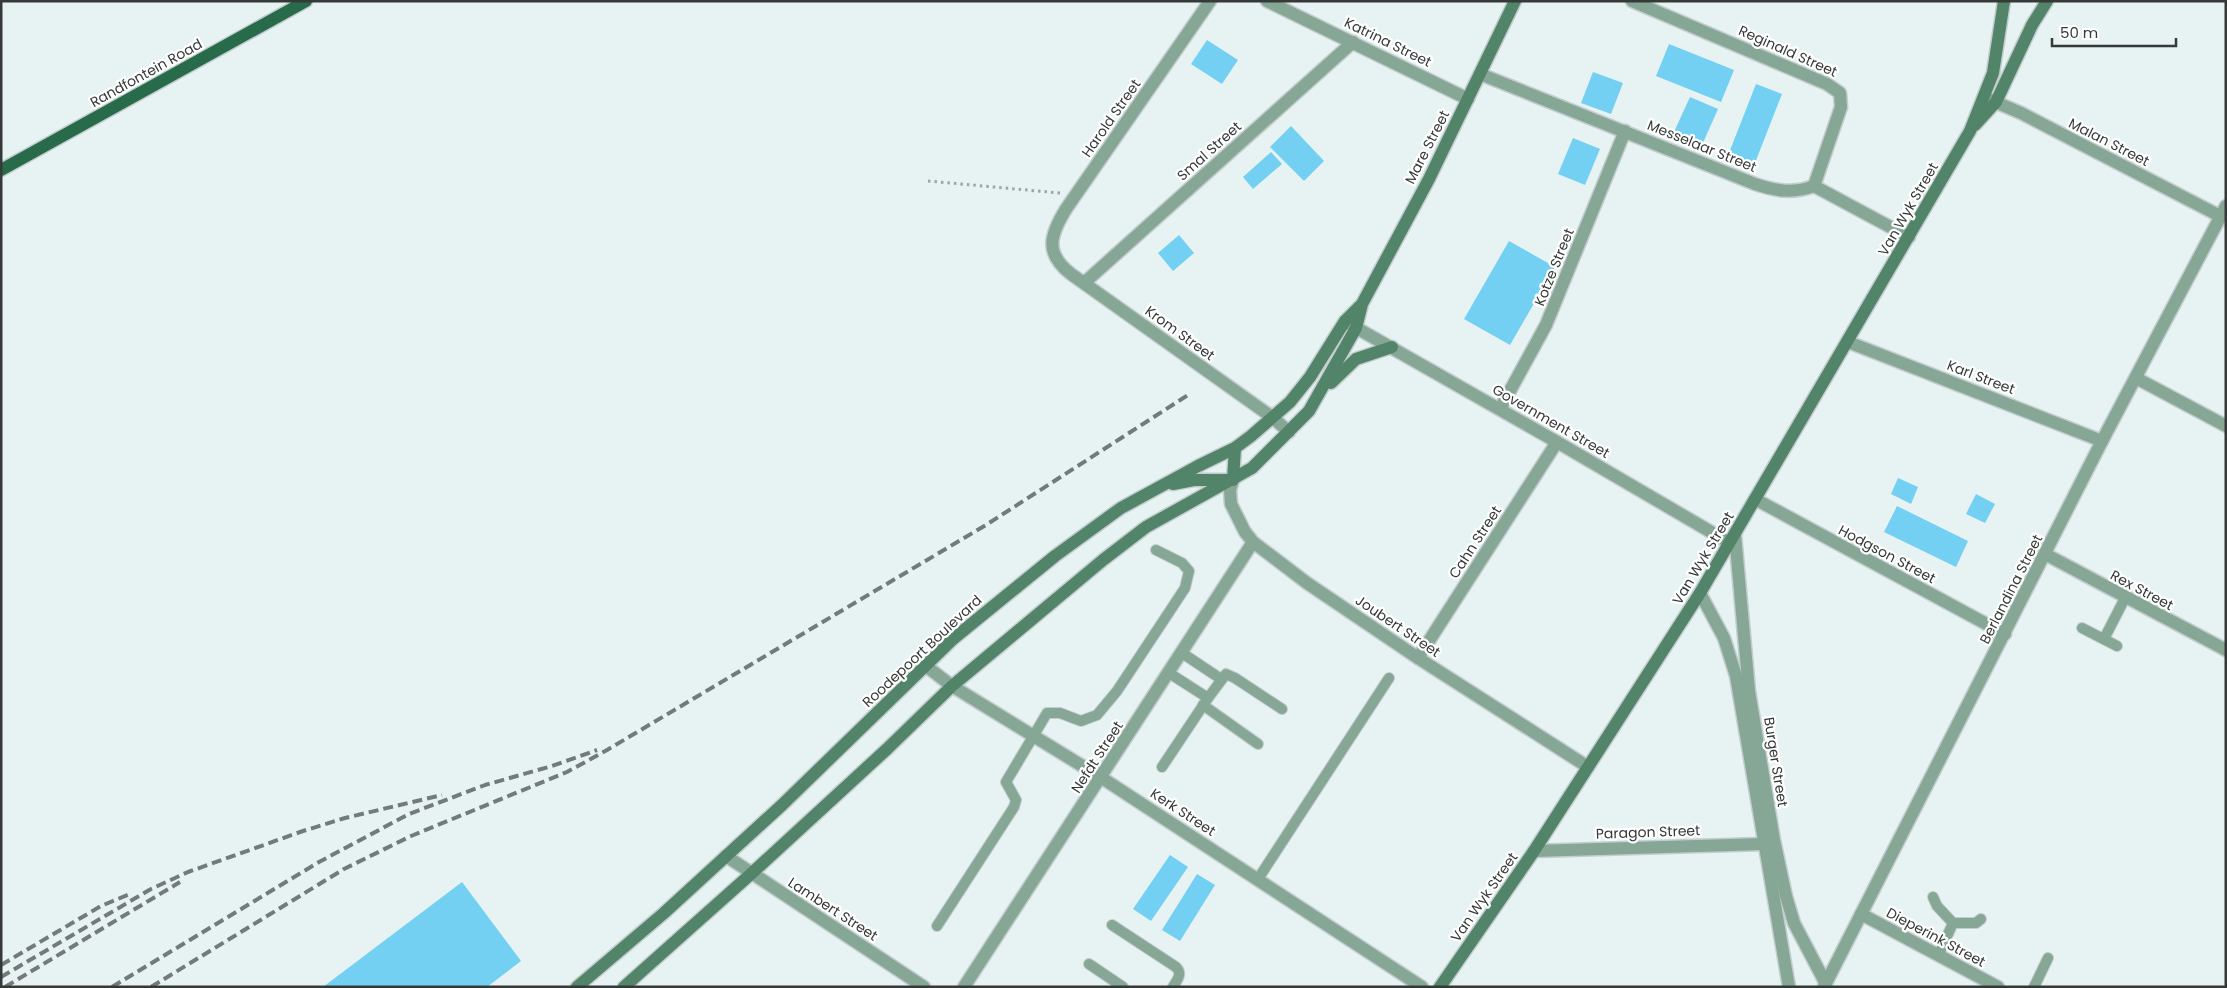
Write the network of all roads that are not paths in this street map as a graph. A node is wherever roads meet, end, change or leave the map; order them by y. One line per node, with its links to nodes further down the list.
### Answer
1 (306, 1): 15 (main road, Randfontein Road)
2 (1210, 1): 19 (street, Harold Street)
3 (1267, 1): 8 (street, Katrina Street)
4 (1514, 1): 9 (street, Mare Street)
5 (1632, 1): 16 (street, Reginald Street)
6 (2004, 1): 10 (street, Van Wyk Street)
7 (2047, 1): 12 (street, Van Wyk Street)
8 (1354, 42): 11 (street, Katrina Street); 20 (street, Smal Street)
9 (1480, 74): 11 (street, Mare Street); 13 (street, Messelaar Street)
10 (1983, 96): 12 (street, Malan Street); 14 (street, Van Wyk Street)
11 (1468, 99): 21 (street, Mare Street)
12 (1996, 102): 14 (street, Van Wyk Street); 17 (street, Malan Street)
13 (1625, 130): 16 (street, Messelaar Street); 25 (street, Kotze Street)
14 (1970, 131): 18 (street, Van Wyk Street)
15 (1, 170)
16 (1814, 186): 18 (street)
17 (2223, 211): 24 (street, Berlandina Street)
18 (1909, 237): 22 (street, Van Wyk Street)
19 (1055, 258): 20 (street, Krom Street)
20 (1084, 283): 27 (street, Krom Street)
21 (1350, 324): 23 (street, Government Street); 26 (street); 27 (street, Roodepoort Boulevard)
22 (1848, 342): 30 (street, Karl Street); 35 (street, Van Wyk Street)
23 (1392, 347): 25 (street, Government Street); 26 (street)
24 (2136, 378): 28 (street); 30 (street, Berlandina Street)
25 (1500, 409): 31 (street, Government Street)
26 (1309, 411): 29 (street)
27 (1272, 417): 29 (street, Krom Street); 32 (street, Roodepoort Boulevard)
28 (2226, 426)
29 (1290, 432): 33 (street)
30 (2102, 441): 39 (street, Berlandina Street)
31 (1557, 442): 36 (street, Government Street); 48 (street, Cahn Street)
32 (1235, 448): 33 (street); 34 (street, Roodepoort Boulevard)
33 (1233, 480): 34 (street); 37 (street, Joubert Street); 53 (street)
34 (1159, 487): 49 (street, Roodepoort Boulevard)
35 (1755, 499): 36 (street, Van Wyk Street); 43 (street, Hodgson Street)
36 (1732, 539): 40 (street, Van Wyk Street); 75 (street, Burger Street)
37 (1254, 542): 47 (street, Nefdt Street); 48 (street, Joubert Street)
38 (1156, 550): 56 (lane)
39 (2045, 554): 41 (street, Rex Street); 43 (street, Berlandina Street)
40 (1700, 593): 59 (street, Van Wyk Street); 61 (street, Burger Street)
41 (2125, 598): 44 (lane); 46 (street, Rex Street)
42 (2082, 628): 44 (lane)
43 (2005, 634): 67 (street, Berlandina Street)
44 (2104, 639): 45 (lane)
45 (2117, 646)
46 (2226, 650)
47 (1182, 653): 50 (street, Nefdt Street); 52 (lane)
48 (1418, 658): 59 (street, Joubert Street)
49 (926, 666): 53 (street, Kerk Street); 63 (street, Roodepoort Boulevard)
50 (1169, 673): 54 (lane); 60 (street, Nefdt Street)
51 (1389, 678): 65 (lane)
52 (1221, 679): 54 (lane); 55 (lane)
53 (952, 686): 56 (street, Kerk Street); 64 (street)
54 (1206, 701): 57 (lane); 58 (lane)
55 (1282, 709)
56 (1032, 736): 60 (street, Kerk Street); 71 (lane)
57 (1258, 744)
58 (1162, 767)
59 (1588, 767): 62 (street, Van Wyk Street)
60 (1102, 778): 65 (street, Kerk Street); 79 (street, Nefdt Street)
61 (1763, 844): 62 (street, Paragon Street); 84 (street, Burger Street)
62 (1534, 851): 83 (street, Van Wyk Street)
63 (726, 856): 64 (street, Lambert Street); 76 (street, Roodepoort Boulevard)
64 (752, 873): 77 (street); 78 (street, Lambert Street)
65 (1258, 879): 82 (street, Kerk Street)
66 (1933, 897): 69 (lane)
67 (1860, 914): 72 (street, Dieperink Street); 75 (street, Berlandina Street)
68 (1981, 918): 69 (lane)
69 (1953, 923): 72 (lane)
70 (1112, 925): 81 (lane)
71 (937, 926)
72 (1938, 954): 85 (street, Dieperink Street)
73 (2048, 958): 86 (lane)
74 (1089, 964): 80 (lane)
75 (1825, 985)
76 (577, 987)
77 (624, 987)
78 (924, 987)
79 (964, 987)
80 (1123, 987)
81 (1173, 987)
82 (1422, 987)
83 (1440, 987)
84 (1789, 987)
85 (1998, 987)
86 (2034, 987)

